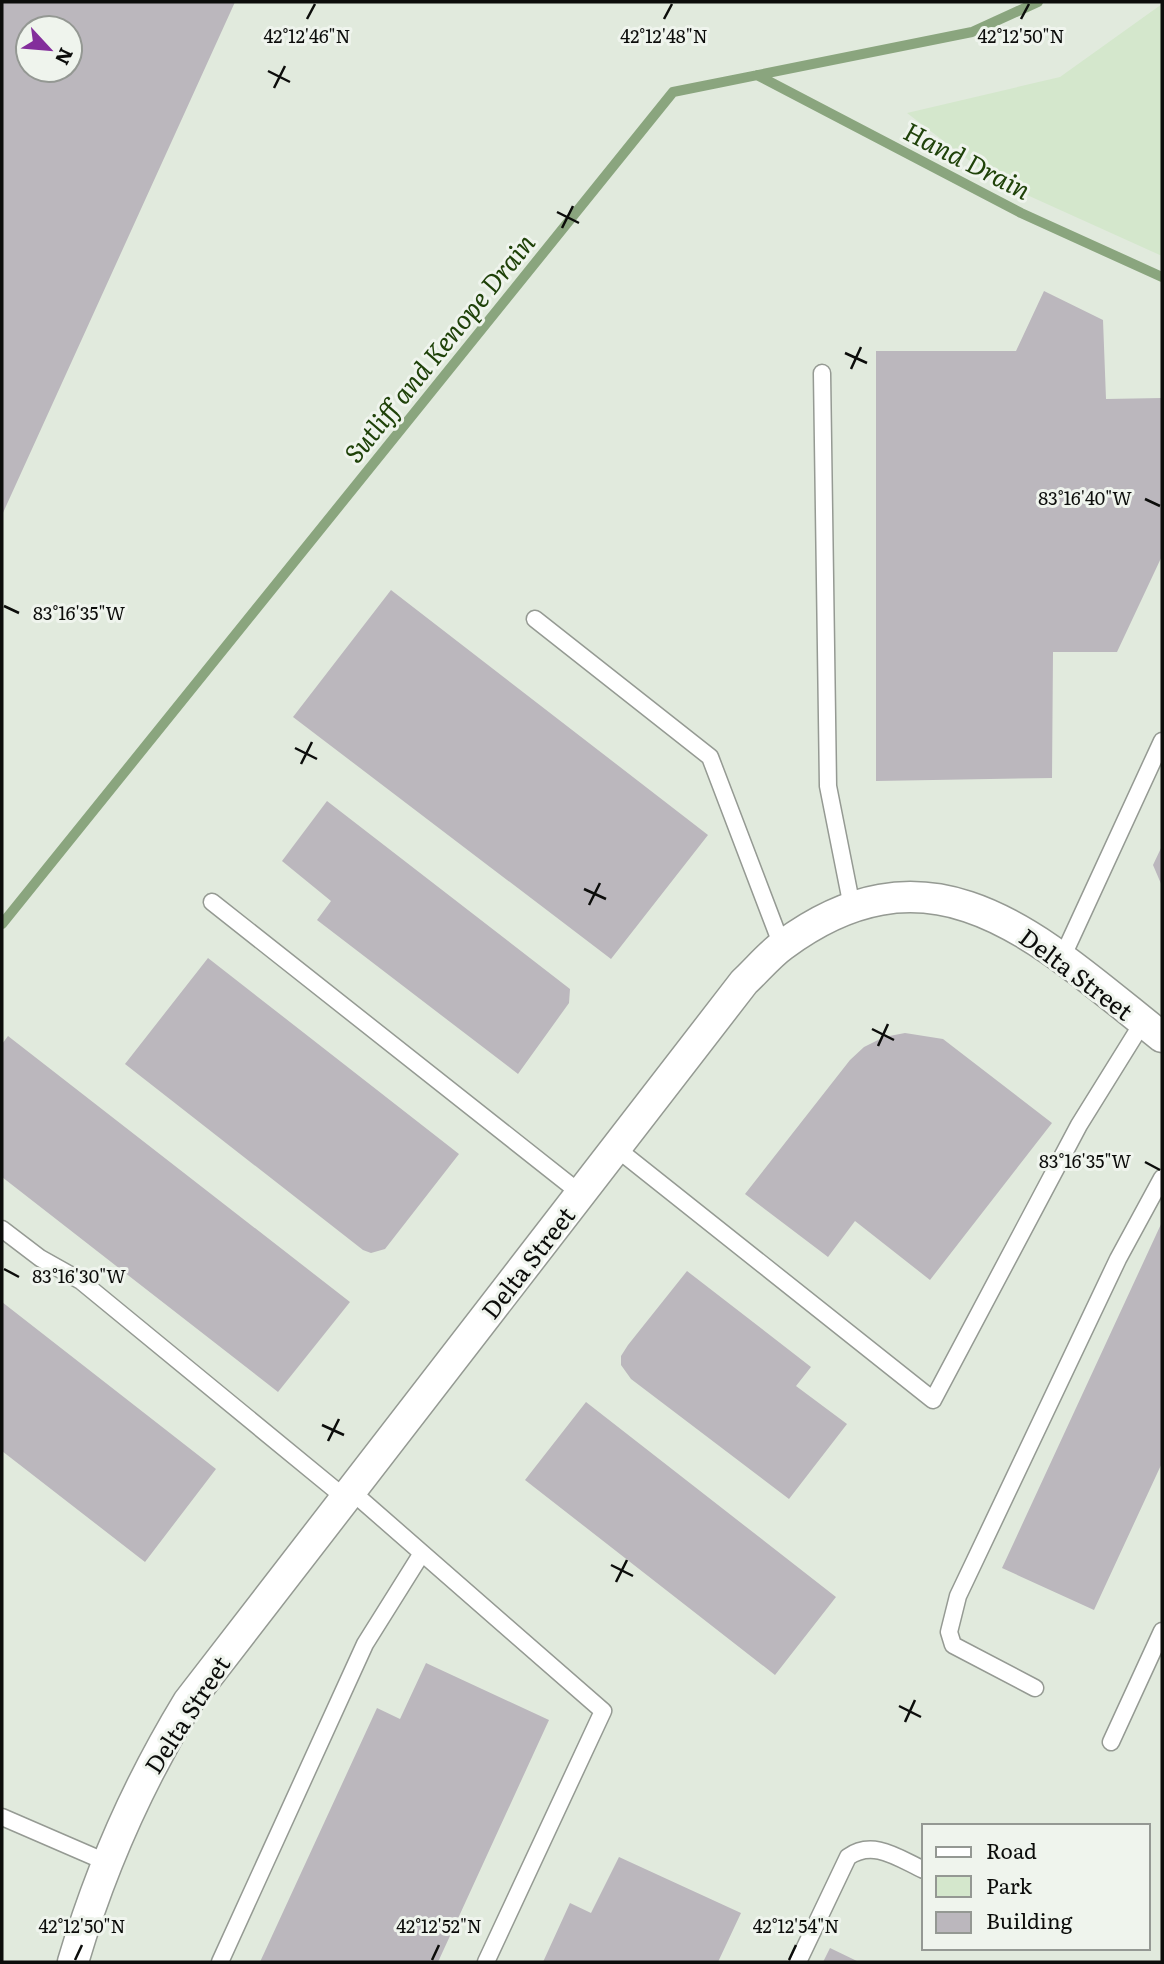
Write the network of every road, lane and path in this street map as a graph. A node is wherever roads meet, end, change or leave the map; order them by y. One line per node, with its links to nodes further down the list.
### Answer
1 (822, 373): 5 (lane)
2 (536, 619): 6 (lane)
3 (1162, 741): 7 (lane)
4 (212, 902): 11 (lane)
5 (852, 907): 6 (street, Delta Street); 7 (street, Delta Street)
6 (782, 946): 9 (street, Delta Street)
7 (1062, 958): 8 (street, Delta Street)
8 (1153, 1030): 9 (lane)
9 (615, 1148): 11 (street, Delta Street)
10 (1162, 1178): 16 (lane)
11 (580, 1194): 13 (street, Delta Street)
12 (2, 1229): 13 (lane)
13 (347, 1493): 14 (lane); 19 (street, Delta Street)
14 (422, 1553): 22 (lane); 23 (lane)
15 (1162, 1631): 17 (lane)
16 (1035, 1688)
17 (1111, 1742)
18 (2, 1817): 19 (lane)
19 (106, 1862): 21 (street, Delta Street)
20 (922, 1869): 24 (lane)
21 (73, 1962)
22 (220, 1962)
23 (486, 1962)
24 (799, 1962)

